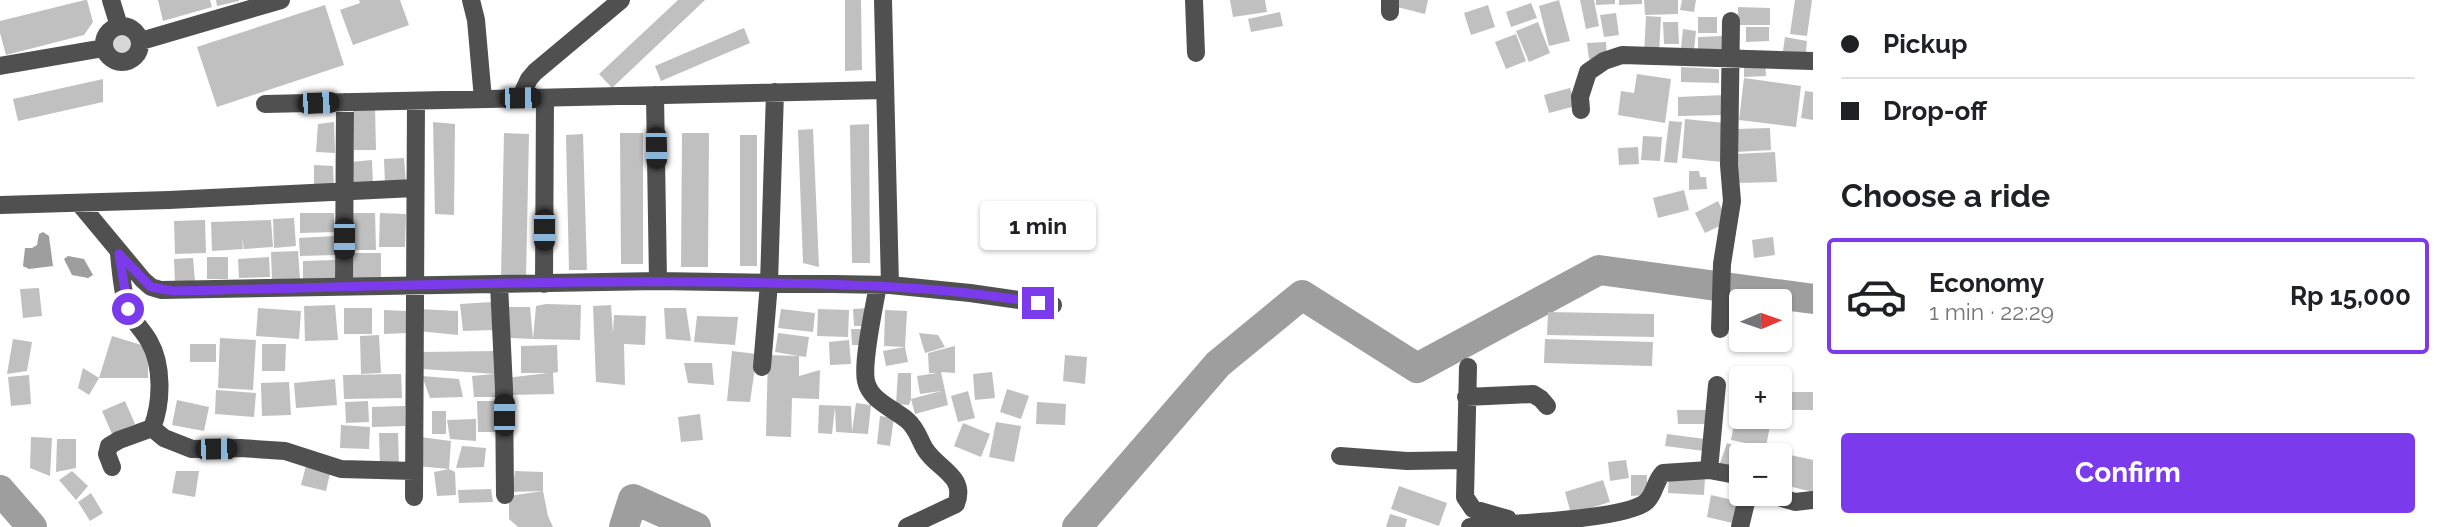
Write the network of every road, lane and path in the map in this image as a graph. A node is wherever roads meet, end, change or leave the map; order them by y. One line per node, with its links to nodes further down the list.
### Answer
1 (111, 0): 8 (street)
2 (281, 0): 9 (street)
3 (471, 0): 20 (street)
4 (621, 0): 18 (street)
5 (883, 0): 15 (street)
6 (1194, 0): 11 (street)
7 (1731, 21): 12 (street)
8 (119, 26): 9 (street); 10 (street)
9 (141, 41): 10 (street)
10 (104, 48): 14 (street)
11 (1196, 53)
12 (1730, 59): 13 (street); 24 (street); 38 (street)
13 (1813, 61)
14 (0, 66)
15 (884, 90): 16 (street); 35 (street)
16 (775, 92): 17 (street); 31 (street)
17 (655, 95): 19 (street); 30 (street)
18 (520, 98): 19 (street); 20 (street)
19 (545, 98): 33 (street)
20 (483, 99): 21 (street)
21 (416, 101): 22 (street); 25 (street)
22 (345, 102): 23 (street); 26 (street)
23 (265, 104)
24 (1581, 110)
25 (415, 188): 26 (street); 34 (street)
26 (343, 190): 27 (street); 36 (street)
27 (79, 203): 28 (street); 29 (street)
28 (0, 205)
29 (119, 254): 36 (street); 44 (street)
30 (658, 281): 31 (street); 33 (street)
31 (769, 283): 35 (street); 39 (street)
32 (499, 284): 33 (street); 34 (street); 51 (street)
33 (544, 284)
34 (415, 285): 36 (street); 49 (street)
35 (884, 285): 37 (street); 57 (street)
36 (344, 287)
37 (1053, 305)
38 (1720, 329)
39 (762, 367)
40 (1468, 367): 42 (street)
41 (1717, 385): 48 (street)
42 (1466, 397): 43 (street); 46 (street)
43 (1546, 406)
44 (152, 428): 47 (street); 49 (street)
45 (1340, 456): 46 (street)
46 (1464, 460): 56 (street)
47 (112, 467)
48 (1709, 470): 50 (street); 56 (street)
49 (414, 471): 52 (street)
50 (1729, 474)
51 (505, 495)
52 (414, 497)
53 (1813, 500): 54 (street)
54 (1792, 501)
55 (1745, 506): 59 (street)
56 (1514, 523): 58 (street)
57 (907, 527)
58 (1470, 527)
59 (1740, 527)

